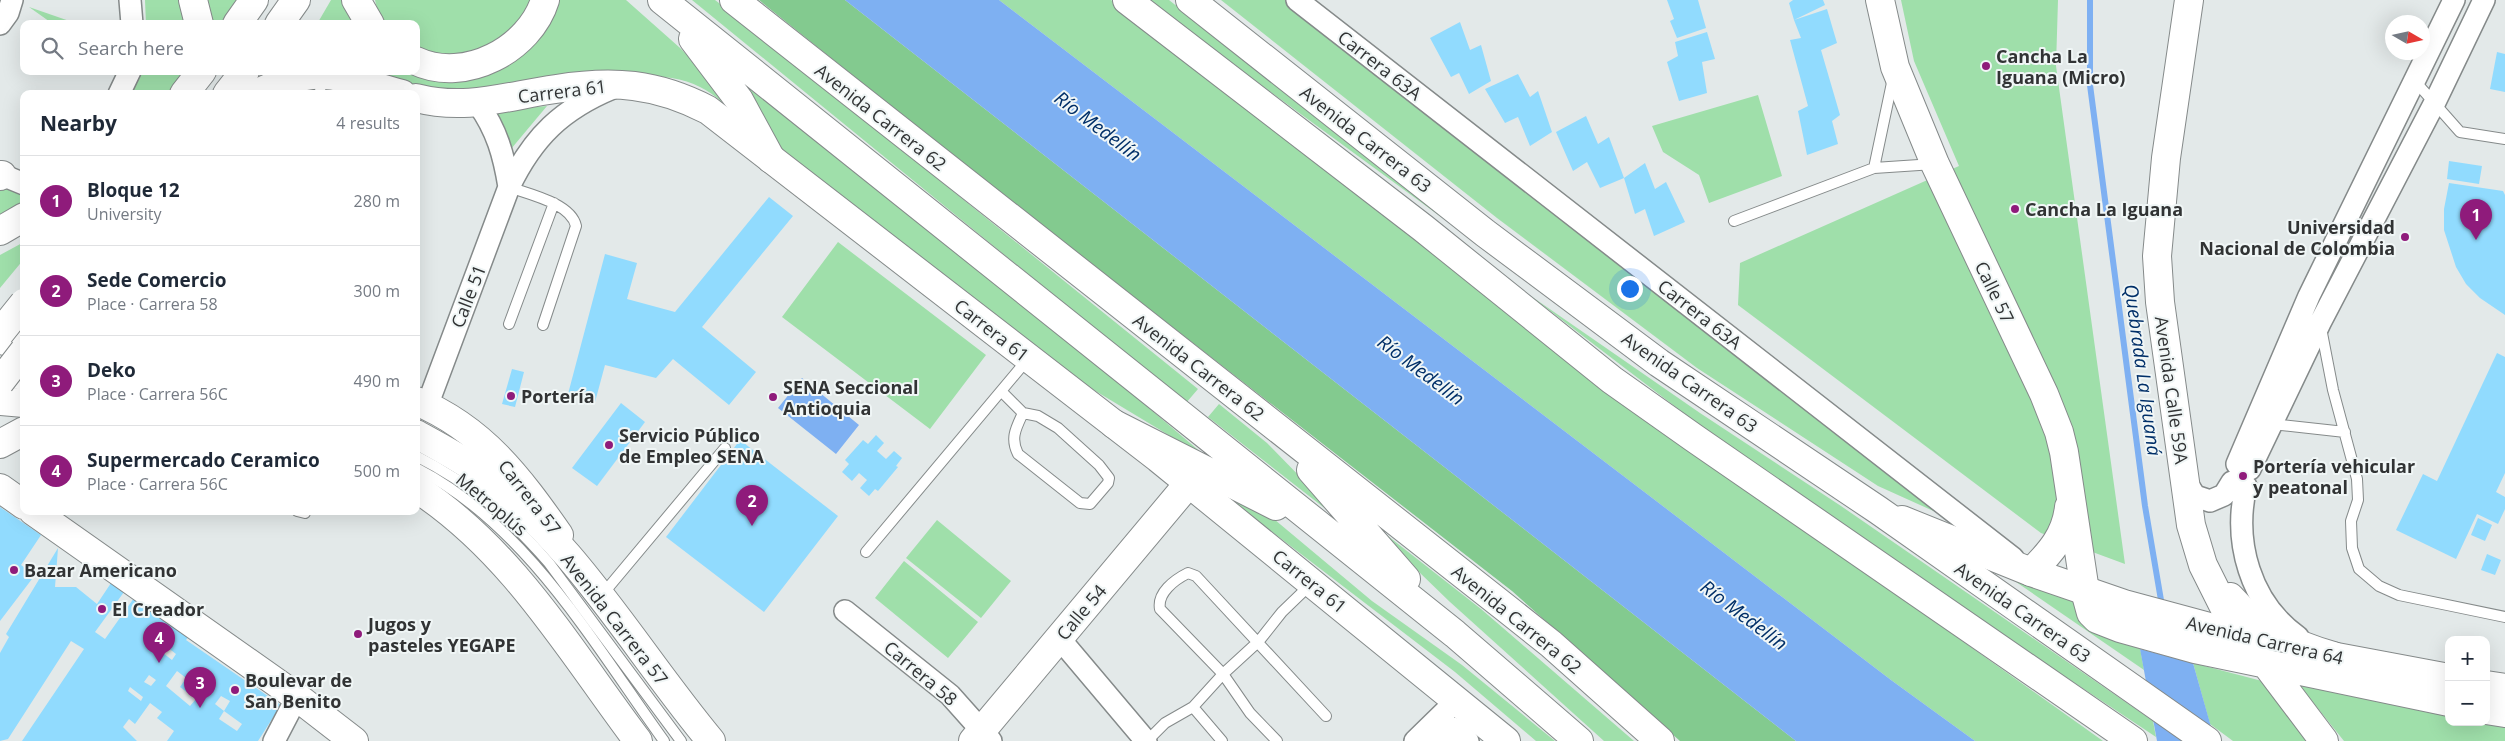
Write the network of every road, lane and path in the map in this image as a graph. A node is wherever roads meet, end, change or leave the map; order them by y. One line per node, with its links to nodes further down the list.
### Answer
1 (12, 0): 22 (street)
2 (130, 0): 17 (street)
3 (193, 0): 18 (main road)
4 (254, 0): 19 (main road)
5 (296, 0): 20 (main road)
6 (356, 0): 21 (main road)
7 (545, 0): 23 (main road)
8 (661, 0): 40 (main road); 88 (main road)
9 (734, 0): 68 (main road, Avenida Carrera 62)
10 (1127, 0): 47 (main road, Avenida Carrera 63)
11 (1190, 0): 49 (main road, Avenida Carrera 63)
12 (1297, 0): 92 (street, Carrera 63A)
13 (1880, 0): 24 (main road, Calle 57)
14 (2189, 0): 79 (main road, Avenida Calle 59A)
15 (2454, 0): 28 (street)
16 (2484, 0): 38 (street)
17 (132, 20)
18 (198, 20)
19 (240, 20)
20 (282, 20)
21 (368, 20)
22 (0, 24)
23 (420, 62)
24 (1895, 67): 41 (main road, Calle 57); 42 (lane)
25 (128, 75): 31 (street)
26 (199, 75): 32 (main road)
27 (242, 75): 33 (main road)
28 (2414, 80): 38 (lane); 50 (street)
29 (321, 84): 34 (main road); 35 (main road)
30 (621, 84): 37 (main road, Carrera 61); 40 (main road, Carrera 61); 43 (street, Calle 51)
31 (121, 90)
32 (187, 90)
33 (230, 90)
34 (265, 90)
35 (389, 90)
36 (420, 99): 37 (main road, Carrera 61)
37 (478, 104): 43 (street, Calle 51)
38 (2434, 104): 39 (lane); 52 (street)
39 (2505, 139)
40 (771, 159): 60 (main road, Carrera 61)
41 (1935, 164): 42 (lane); 83 (main road, Calle 57)
42 (1874, 168): 46 (lane)
43 (509, 187): 44 (lane); 66 (street, Calle 51)
44 (554, 203): 53 (lane); 54 (lane)
45 (20, 220): 48 (main road)
46 (1734, 221)
47 (1423, 228): 49 (main road); 117 (main road, Avenida Carrera 63)
48 (0, 231)
49 (1554, 286): 86 (main road, Avenida Carrera 63)
50 (2309, 296): 52 (lane); 78 (street)
51 (20, 307): 55 (main road, bridge)
52 (2320, 323): 70 (street); 71 (lane)
53 (509, 324)
54 (543, 325)
55 (0, 333): 56 (main road)
56 (20, 337)
57 (0, 349): 58 (lane)
58 (20, 352)
59 (20, 358): 61 (main road, bridge)
60 (1028, 358): 63 (lane); 69 (main road, Carrera 61)
61 (0, 381): 62 (lane)
62 (20, 384)
63 (1002, 392): 67 (lane); 90 (lane)
64 (0, 401): 65 (main road)
65 (20, 403)
66 (422, 403): 95 (main road, Carrera 57)
67 (1023, 413): 67 (lane)
68 (1266, 420): 98 (main road); 132 (main road, Avenida Carrera 62)
69 (1114, 424): 80 (main road, Carrera 61); 88 (main road)
70 (2272, 424): 71 (lane); 78 (street)
71 (2345, 432): 97 (lane)
72 (20, 433): 74 (main road)
73 (420, 436): 95 (main road, Avenida Carrera 57)
74 (0, 444)
75 (725, 448): 95 (lane)
76 (420, 458): 122 (lane, Metroplús)
77 (420, 470): 121 (lane, Metroplús)
78 (2241, 475): 79 (street); 103 (street)
79 (2184, 479): 91 (main road, Avenida Calle 59A)
80 (1188, 483): 93 (main road, Carrera 61); 101 (main road, Calle 54)
81 (0, 488): 84 (main road)
82 (420, 491): 89 (main road)
83 (2070, 493): 92 (main road); 94 (main road, Calle 57)
84 (20, 502)
85 (420, 508): 89 (main road)
86 (1878, 510): 92 (main road); 133 (main road, Avenida Carrera 63)
87 (39, 515): 109 (main road)
88 (1324, 530): 98 (main road)
89 (476, 536): 120 (main road)
90 (866, 552)
91 (2203, 565): 100 (main road, Avenida Calle 59A); 103 (main road)
92 (2031, 572): 94 (main road)
93 (1312, 583): 102 (lane); 110 (main road, Carrera 61)
94 (2085, 591): 99 (main road, Avenida Carrera 64)
95 (602, 595): 123 (main road, Avenida Carrera 57)
96 (845, 611): 116 (street, Carrera 58)
97 (2505, 616)
98 (1455, 634): 131 (main road)
99 (2194, 637): 100 (main road, Avenida Carrera 64); 104 (main road, Avenida Carrera 64)
100 (2244, 637): 103 (main road, Avenida Carrera 64); 104 (main road, Avenida Calle 59A)
101 (1059, 638): 116 (main road, Calle 54); 124 (street)
102 (1258, 641): 105 (lane); 105 (lane); 115 (lane)
103 (2333, 656): 106 (main road, Avenida Carrera 64)
104 (2264, 664): 111 (main road, Avenida Carrera 64); 134 (main road, Avenida Calle 59A)
105 (1223, 674): 112 (lane); 126 (lane)
106 (2445, 677)
107 (2490, 686): 108 (main road)
108 (2505, 688)
109 (297, 696): 118 (street); 119 (main road)
110 (1457, 700): 127 (street); 130 (main road, Carrera 61)
111 (2445, 701)
112 (1194, 707): 124 (lane); 125 (lane)
113 (2490, 711): 114 (main road)
114 (2505, 713)
115 (1326, 716)
116 (982, 737)
117 (2128, 737)
118 (274, 741)
119 (354, 741)
120 (638, 741)
121 (664, 741)
122 (681, 741)
123 (711, 741)
124 (1146, 741)
125 (1222, 741)
126 (1278, 741)
127 (1415, 741)
128 (1440, 741): 129 (street)
129 (1468, 741)
130 (1506, 741)
131 (1579, 741)
132 (1660, 741)
133 (2207, 741)
134 (2324, 741)

